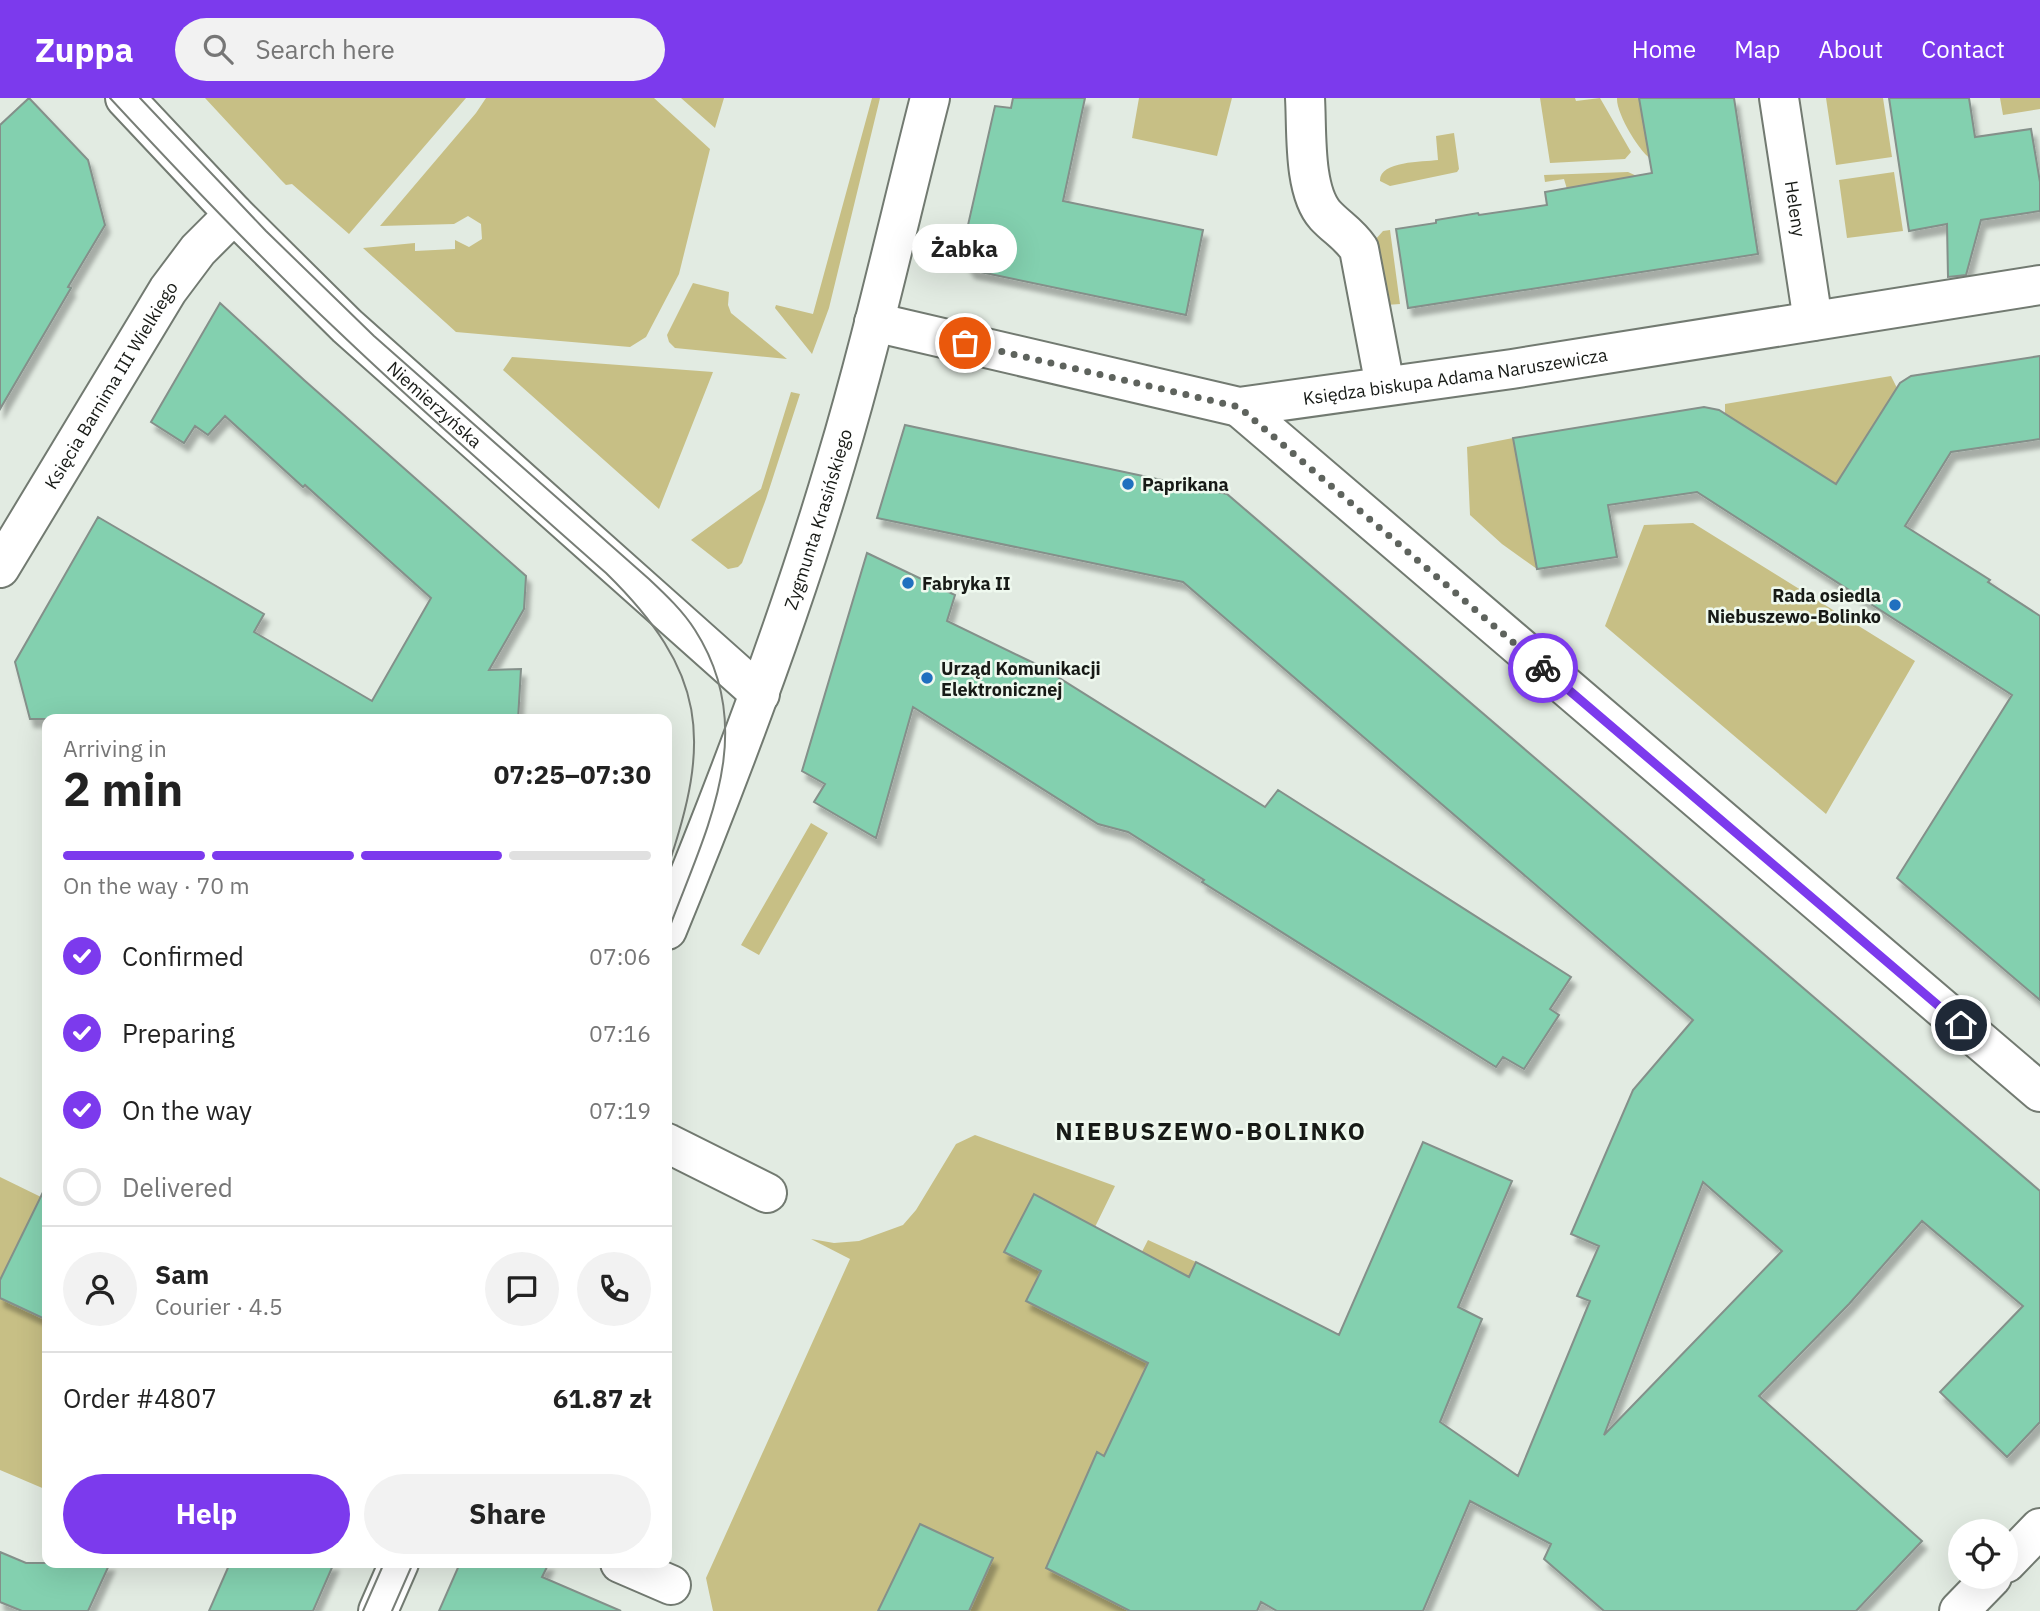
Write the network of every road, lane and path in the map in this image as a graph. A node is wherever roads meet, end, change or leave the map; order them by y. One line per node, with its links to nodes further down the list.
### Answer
1 (125, 98): 5 (street, Niemierzyńska)
2 (930, 98): 7 (street, Zygmunta Krasińskiego)
3 (1305, 98): 9 (street)
4 (1779, 98): 8 (street, Heleny)
5 (234, 214): 11 (street, Księcia Barnima III Wielkiego); 12 (street, Niemierzyńska)
6 (2040, 285): 8 (street, Księdza biskupa Adama Naruszewicza)
7 (874, 321): 10 (street, Księdza biskupa Adama Naruszewicza); 12 (street, Zygmunta Krasińskiego)
8 (1813, 321): 9 (street, Księdza biskupa Adama Naruszewicza)
9 (1385, 386): 10 (street, Księdza biskupa Adama Naruszewicza)
10 (1239, 407): 14 (street)
11 (0, 568)
12 (760, 694): 13 (street, Zygmunta Krasińskiego)
13 (672, 917)
14 (2040, 1092)
15 (672, 1146): 16 (street)
16 (767, 1193)
17 (2040, 1528): 18 (street)
18 (2018, 1551)
19 (397, 1568): 23 (street)
20 (632, 1568): 21 (street)
21 (671, 1585)
22 (1980, 1589): 24 (street)
23 (378, 1611)
24 (1958, 1611)

